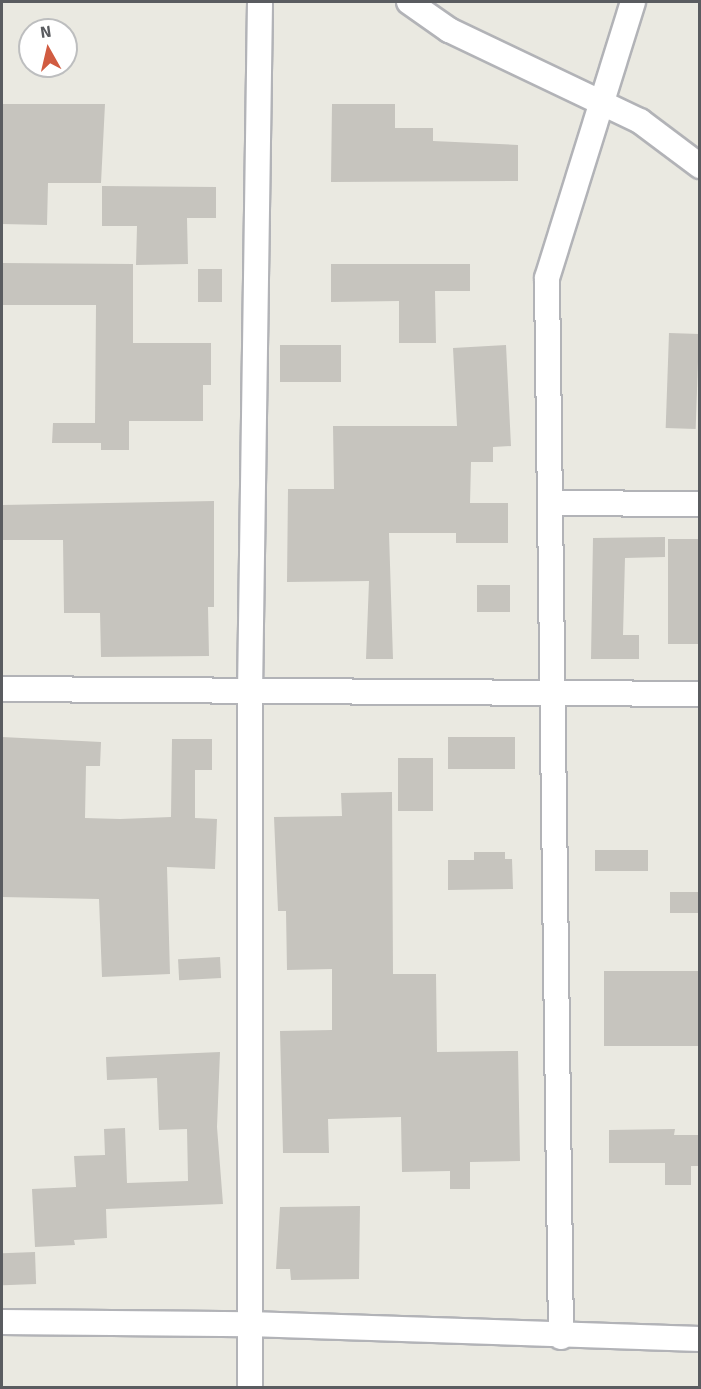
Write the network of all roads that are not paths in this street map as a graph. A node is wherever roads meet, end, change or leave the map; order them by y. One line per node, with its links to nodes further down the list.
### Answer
1 (260, 2): 9 (street)
2 (409, 2): 4 (street)
3 (633, 2): 4 (street)
4 (602, 101): 5 (street); 6 (street)
5 (699, 166)
6 (550, 503): 7 (street); 11 (street)
7 (699, 504)
8 (2, 690): 9 (street)
9 (250, 693): 11 (street); 13 (street)
10 (699, 694): 11 (street)
11 (552, 695): 14 (street)
12 (2, 1322): 13 (street)
13 (249, 1324): 14 (street); 16 (street)
14 (561, 1336): 15 (street)
15 (699, 1338)
16 (250, 1388)

